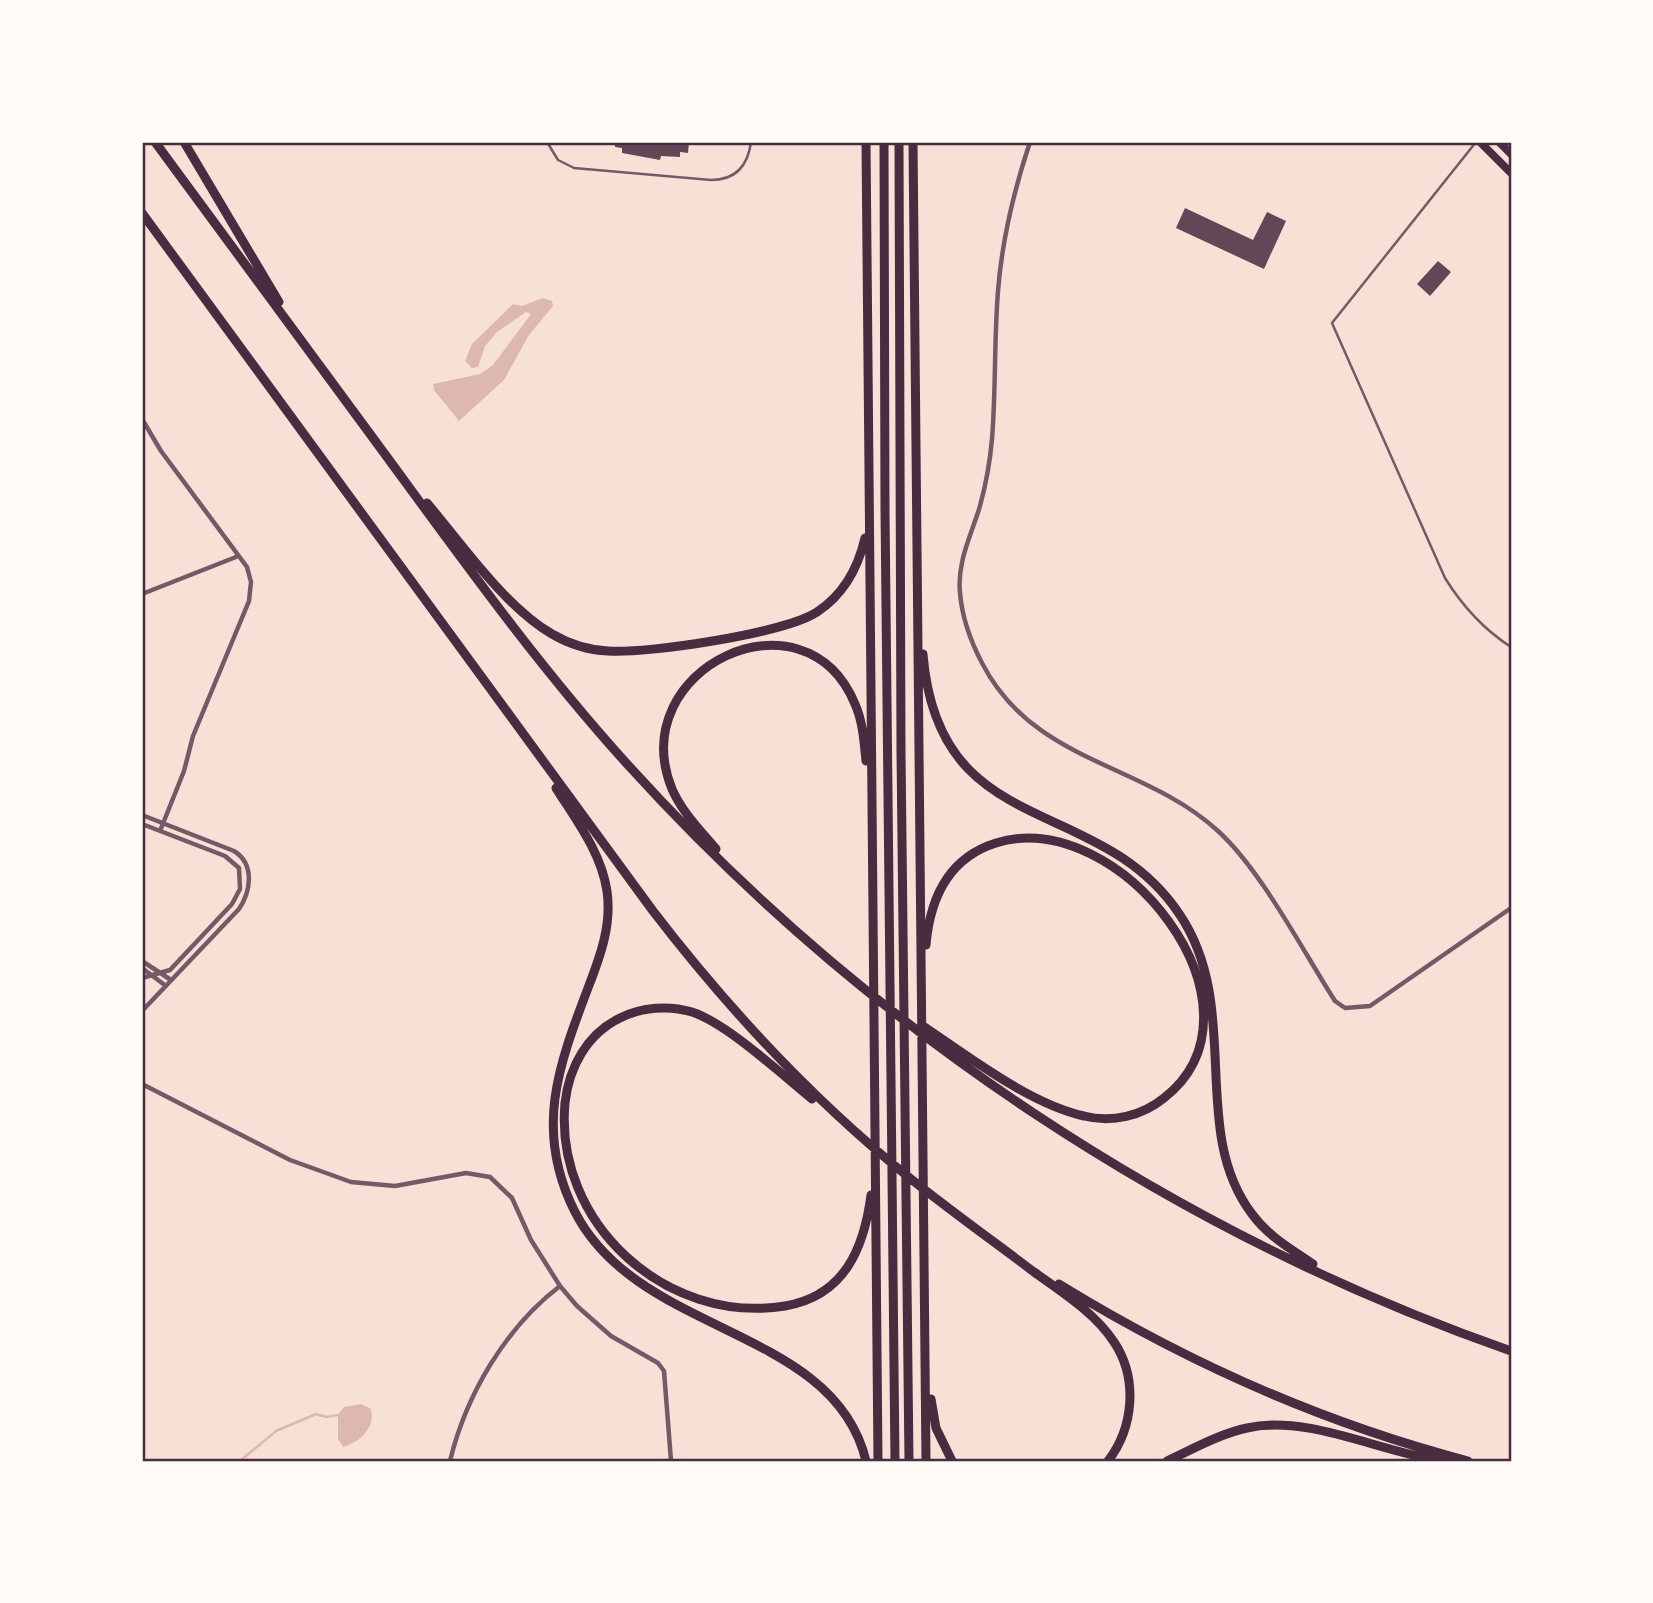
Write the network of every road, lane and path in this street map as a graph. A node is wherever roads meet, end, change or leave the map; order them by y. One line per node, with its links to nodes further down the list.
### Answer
1 (155, 142): 17 (highway)
2 (184, 142): 17 (highway)
3 (547, 142): 4 (lane)
4 (751, 142)
5 (866, 142): 16 (highway)
6 (871, 142): 16 (highway)
7 (884, 142): 57 (highway)
8 (899, 142): 58 (highway)
9 (916, 142): 22 (highway)
10 (1030, 142): 34 (street)
11 (1499, 142): 13 (main road)
12 (1481, 143): 14 (main road); 24 (lane)
13 (1511, 154)
14 (1511, 173)
15 (142, 213): 25 (highway)
16 (866, 255): 20 (highway)
17 (309, 351): 19 (highway)
18 (142, 419): 21 (street)
19 (387, 457): 20 (highway); 33 (highway)
20 (868, 505): 27 (highway)
21 (236, 557): 23 (street); 29 (street)
22 (917, 576): 42 (highway); 49 (highway)
23 (142, 594)
24 (1511, 647)
25 (514, 721): 46 (highway); 55 (highway)
26 (142, 815): 29 (street)
27 (872, 822): 33 (highway); 47 (highway)
28 (142, 824): 30 (street)
29 (163, 824): 30 (street); 31 (street)
30 (160, 831): 32 (street)
31 (227, 848): 32 (street); 40 (street)
32 (225, 856): 37 (street)
33 (754, 892): 44 (highway)
34 (1511, 908)
35 (142, 961): 37 (street)
36 (142, 968): 38 (street)
37 (164, 974): 38 (street); 40 (street)
38 (154, 975): 39 (street); 41 (street)
39 (142, 978)
40 (171, 980): 41 (street)
41 (166, 986): 43 (street)
42 (921, 992): 44 (highway); 51 (highway)
43 (142, 1011)
44 (941, 1043): 49 (highway)
45 (142, 1084): 50 (street)
46 (862, 1139): 47 (highway); 48 (highway)
47 (875, 1162): 56 (highway)
48 (959, 1216): 61 (highway); 64 (highway)
49 (1338, 1281): 52 (highway)
50 (560, 1286): 53 (street); 54 (street)
51 (925, 1341): 59 (highway); 60 (highway)
52 (1511, 1351)
53 (450, 1461)
54 (671, 1461)
55 (866, 1461)
56 (878, 1461)
57 (895, 1461)
58 (909, 1461)
59 (926, 1461)
60 (952, 1461)
61 (1108, 1461)
62 (1167, 1461): 63 (highway)
63 (1443, 1461)
64 (1468, 1461)

